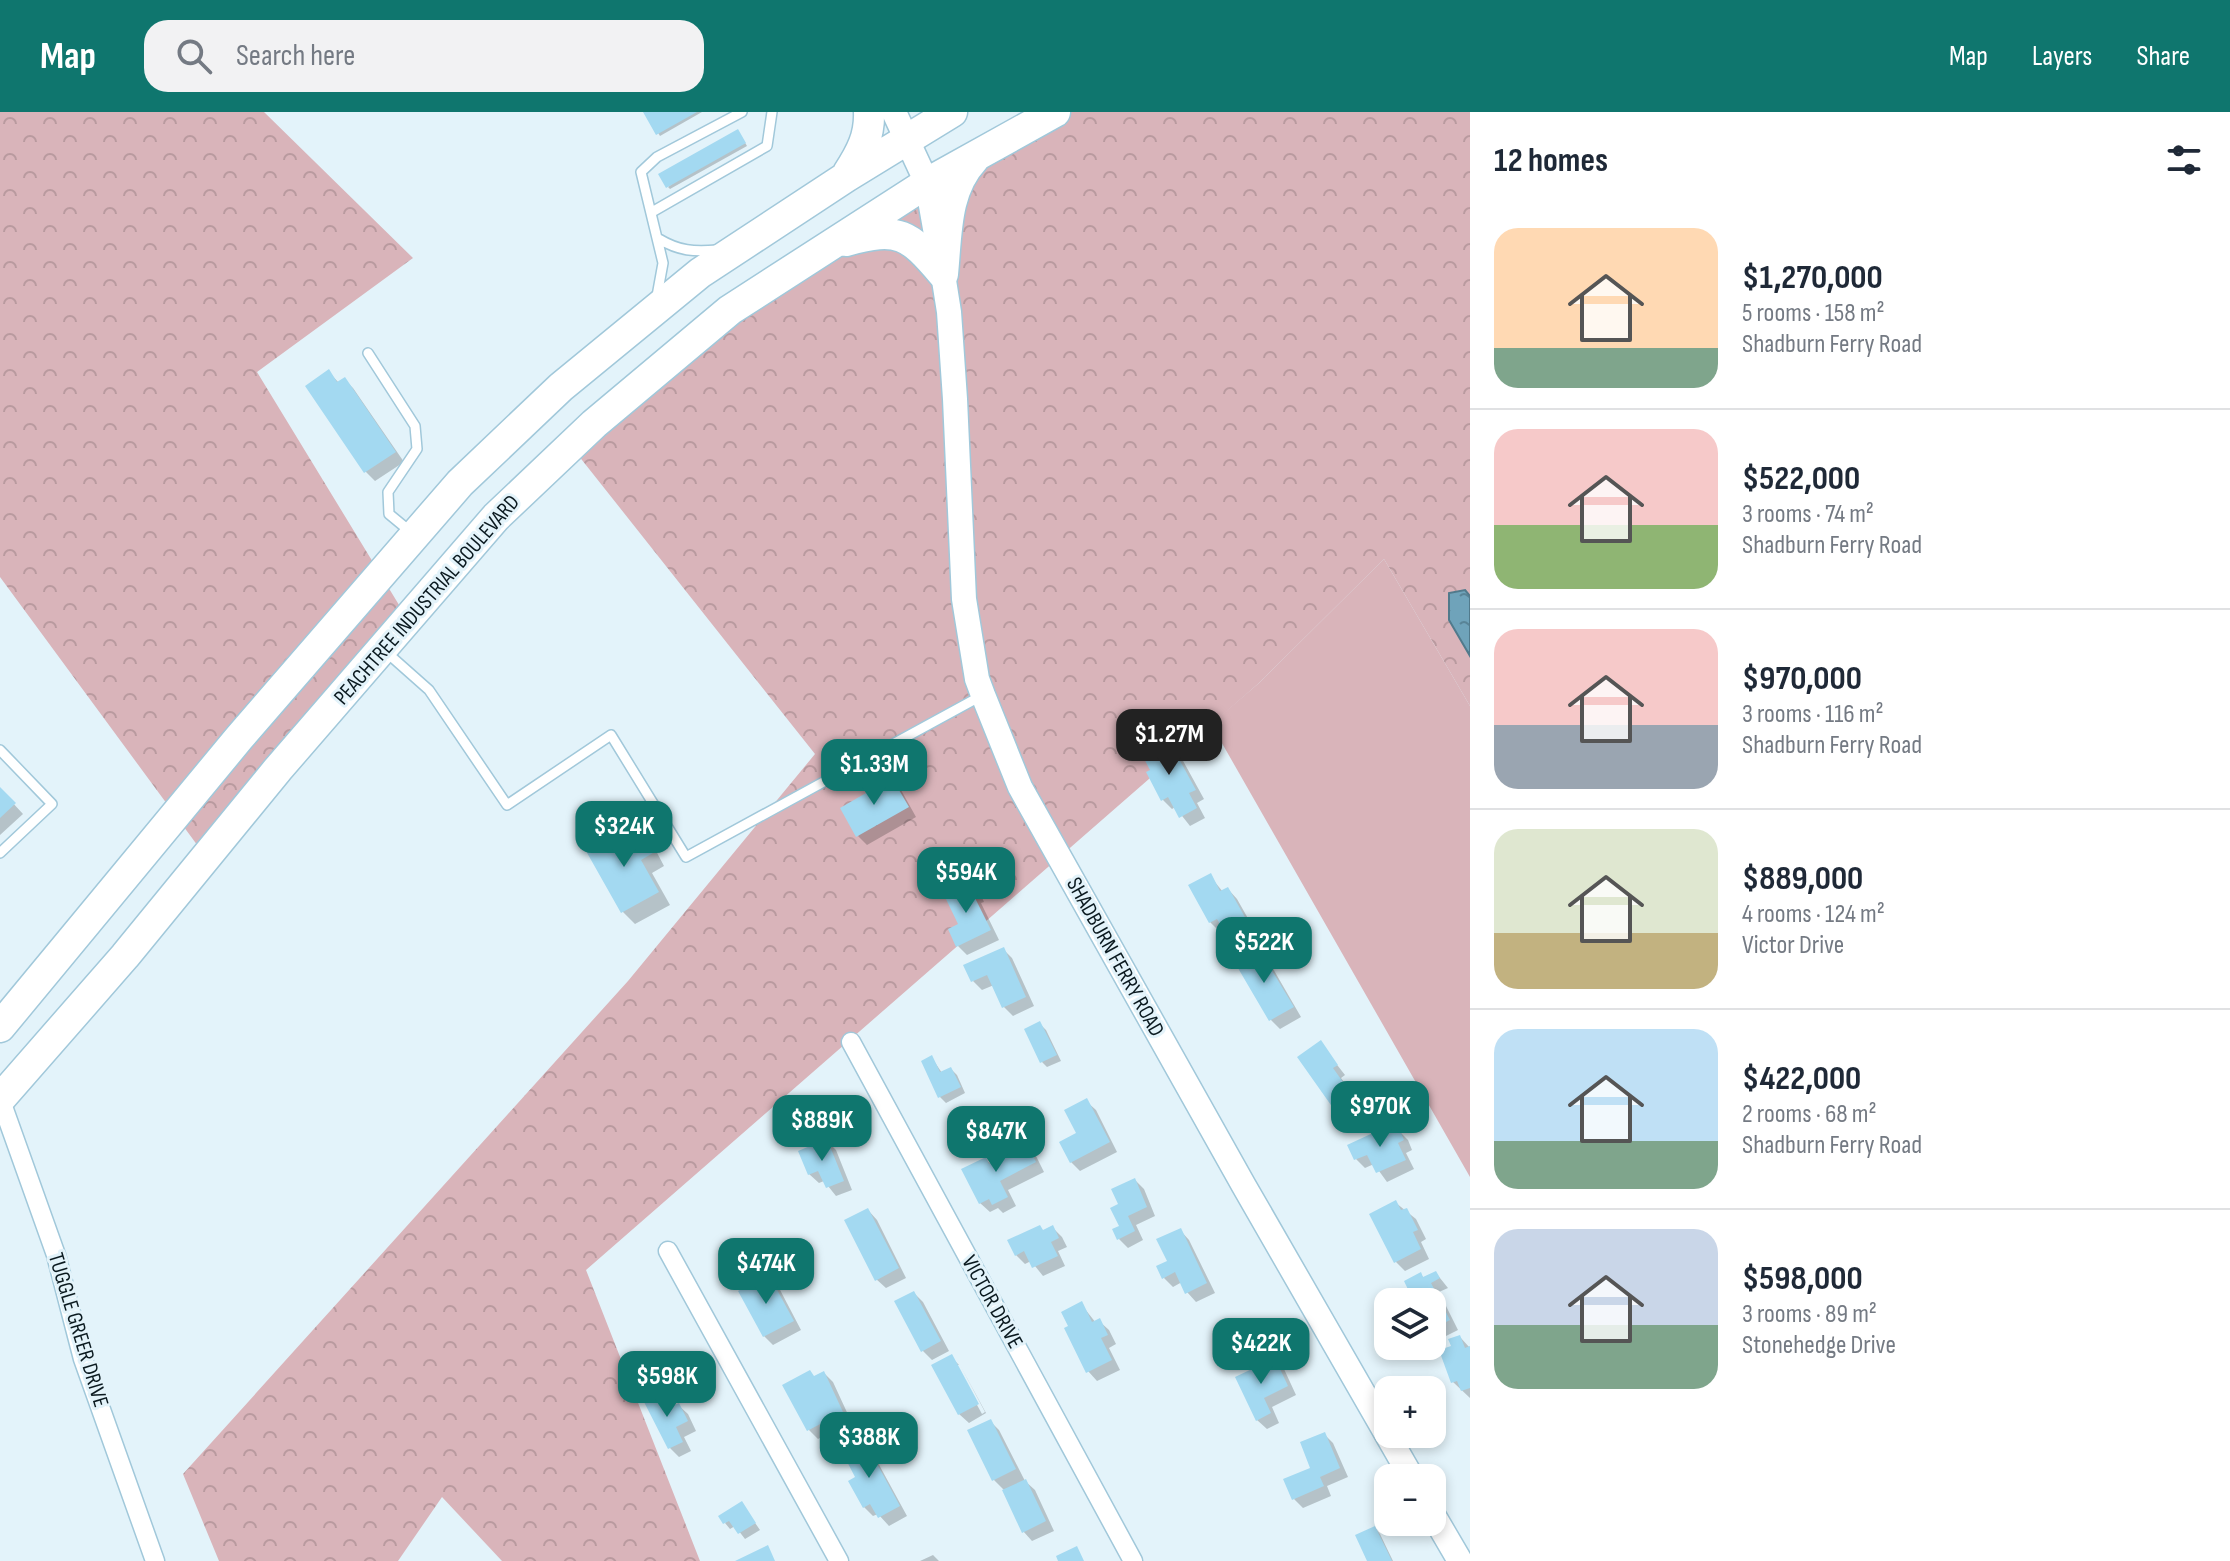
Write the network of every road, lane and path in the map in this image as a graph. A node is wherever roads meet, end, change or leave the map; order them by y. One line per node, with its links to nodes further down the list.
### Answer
1 (742, 112): 10 (lane)
2 (772, 112): 10 (lane)
3 (869, 112): 8 (main road)
4 (952, 112): 6 (main road)
5 (1055, 112): 7 (main road, PEACHTREE INDUSTRIAL BOULEVARD)
6 (901, 125): 8 (main road); 9 (street, SHADBURN FERRY ROAD)
7 (982, 152): 9 (main road, PEACHTREE INDUSTRIAL BOULEVARD); 14 (main road)
8 (846, 177): 12 (main road)
9 (927, 183): 13 (main road, PEACHTREE INDUSTRIAL BOULEVARD); 14 (street, SHADBURN FERRY ROAD)
10 (652, 212): 11 (lane)
11 (659, 239): 12 (lane); 15 (lane)
12 (737, 247): 15 (main road)
13 (825, 247): 14 (main road); 18 (main road, PEACHTREE INDUSTRIAL BOULEVARD)
14 (943, 274): 19 (street, SHADBURN FERRY ROAD)
15 (652, 311): 17 (main road)
16 (368, 353): 17 (lane)
17 (414, 535): 22 (main road)
18 (382, 649): 19 (lane); 24 (main road, PEACHTREE INDUSTRIAL BOULEVARD)
19 (983, 695): 26 (street, SHADBURN FERRY ROAD)
20 (0, 750): 21 (lane)
21 (0, 853)
22 (0, 1027)
23 (851, 1042): 30 (street, VICTOR DRIVE)
24 (0, 1098): 28 (street, TUGGLE GREER DRIVE)
25 (668, 1251): 29 (street)
26 (1404, 1464)
27 (1445, 1536): 31 (street)
28 (155, 1561)
29 (839, 1561)
30 (1133, 1561)
31 (1460, 1561)

